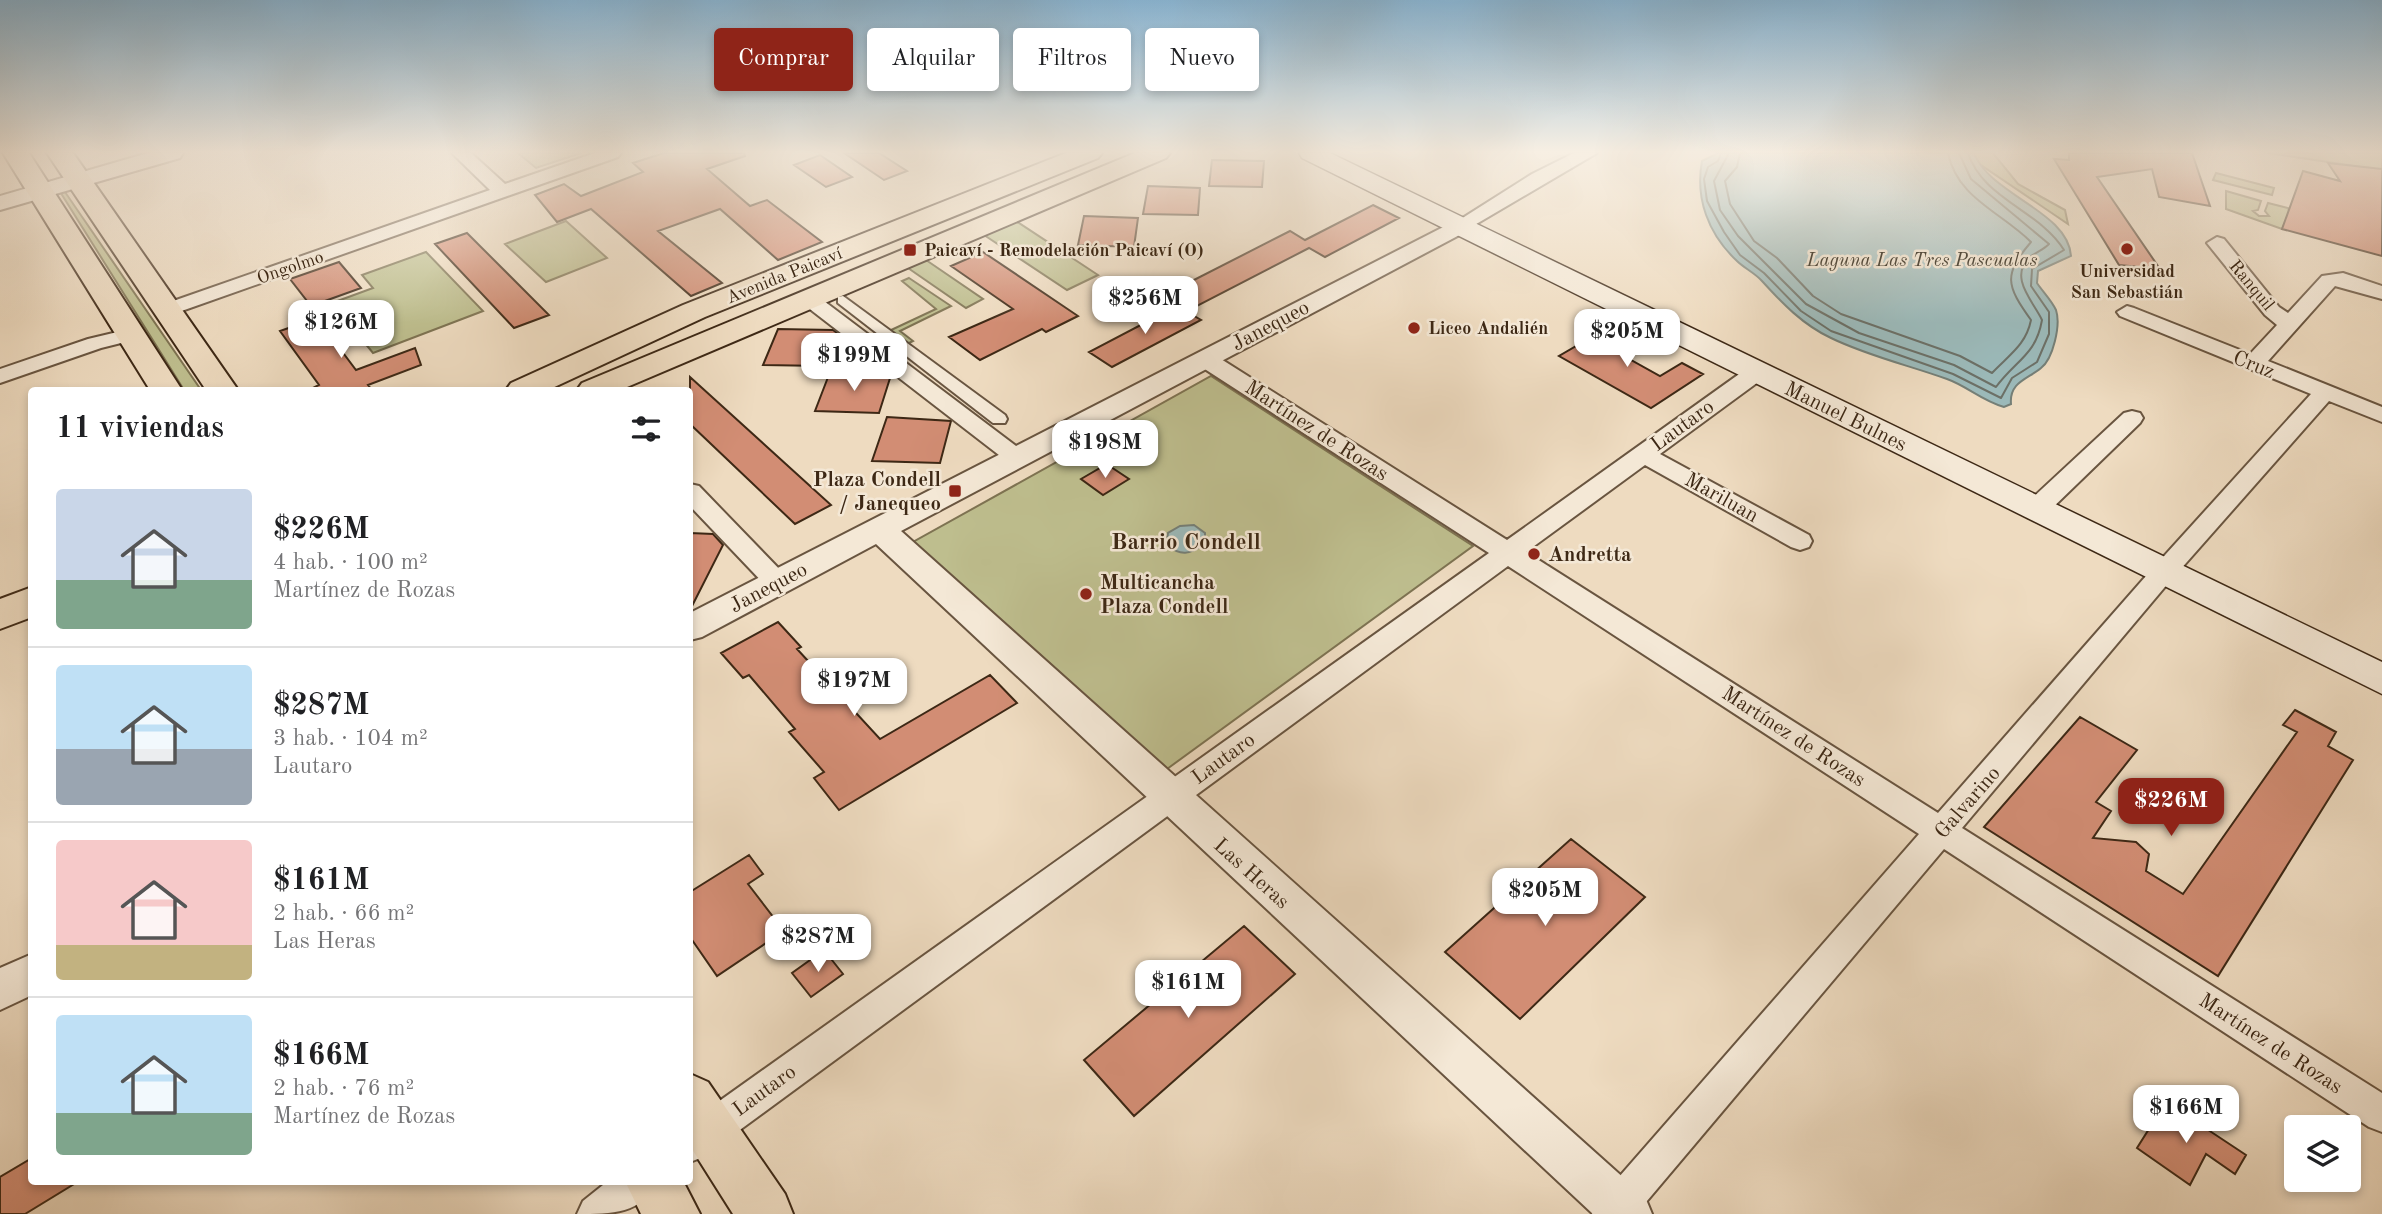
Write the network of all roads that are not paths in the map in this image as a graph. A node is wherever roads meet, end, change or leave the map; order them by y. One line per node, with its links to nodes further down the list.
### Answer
1 (52, 210): 16 (main road)
2 (98, 210): 13 (main road)
3 (449, 210): 13 (street, Ongolmo)
4 (947, 210): 18 (main road, Avenida Paicaví)
5 (1022, 210): 11 (main road, Avenida Paicaví)
6 (1426, 210): 8 (main road, Manuel Bulnes)
7 (1486, 210): 8 (street, Janequeo)
8 (1459, 226): 17 (street, Janequeo); 20 (main road, Manuel Bulnes)
9 (2217, 243): 15 (street, Ranquil)
10 (2382, 293): 15 (street, Ranquil)
11 (809, 299): 26 (main road, Avenida Paicaví); 32 (street)
12 (843, 300): 30 (street)
13 (166, 310): 23 (main road)
14 (2127, 312): 19 (street, Cruz)
15 (2290, 324): 19 (street, Ranquil)
16 (130, 335): 21 (street); 22 (main road)
17 (1205, 359): 32 (street, Janequeo); 37 (street, Martínez de Rozas)
18 (580, 361): 24 (main road); 25 (main road, Avenida Paicaví)
19 (2254, 363): 27 (street, Cruz)
20 (1757, 372): 31 (street, Lautaro); 34 (main road, Manuel Bulnes)
21 (0, 376)
22 (164, 387)
23 (220, 387)
24 (510, 387)
25 (528, 387)
26 (600, 387)
27 (2325, 392): 28 (street, Cruz); 38 (street, Galvarino)
28 (2382, 415)
29 (2132, 418): 34 (street)
30 (999, 419)
31 (1643, 454): 36 (street, Mariluan); 37 (street, Lautaro)
32 (1016, 457): 35 (street, Janequeo)
33 (693, 495): 39 (street)
34 (2036, 509): 38 (main road, Manuel Bulnes)
35 (879, 529): 39 (street, Janequeo); 46 (street, Las Heras)
36 (1800, 541)
37 (1507, 552): 46 (street, Lautaro); 47 (street, Martínez de Rozas)
38 (2165, 572): 45 (main road, Manuel Bulnes); 47 (street, Galvarino)
39 (777, 582): 43 (street, Janequeo)
40 (28, 603): 41 (main road)
41 (0, 615)
42 (28, 626): 44 (main road)
43 (693, 626)
44 (0, 637)
45 (2382, 679)
46 (1169, 797): 51 (street, Lautaro); 54 (street, Las Heras)
47 (1942, 831): 50 (street, Martínez de Rozas); 54 (street, Galvarino)
48 (28, 976): 49 (street)
49 (0, 990)
50 (2382, 1114)
51 (696, 1125): 57 (main road)
52 (634, 1185): 55 (street)
53 (654, 1185): 56 (main road)
54 (1619, 1211)
55 (596, 1214)
56 (672, 1214)
57 (765, 1214)

